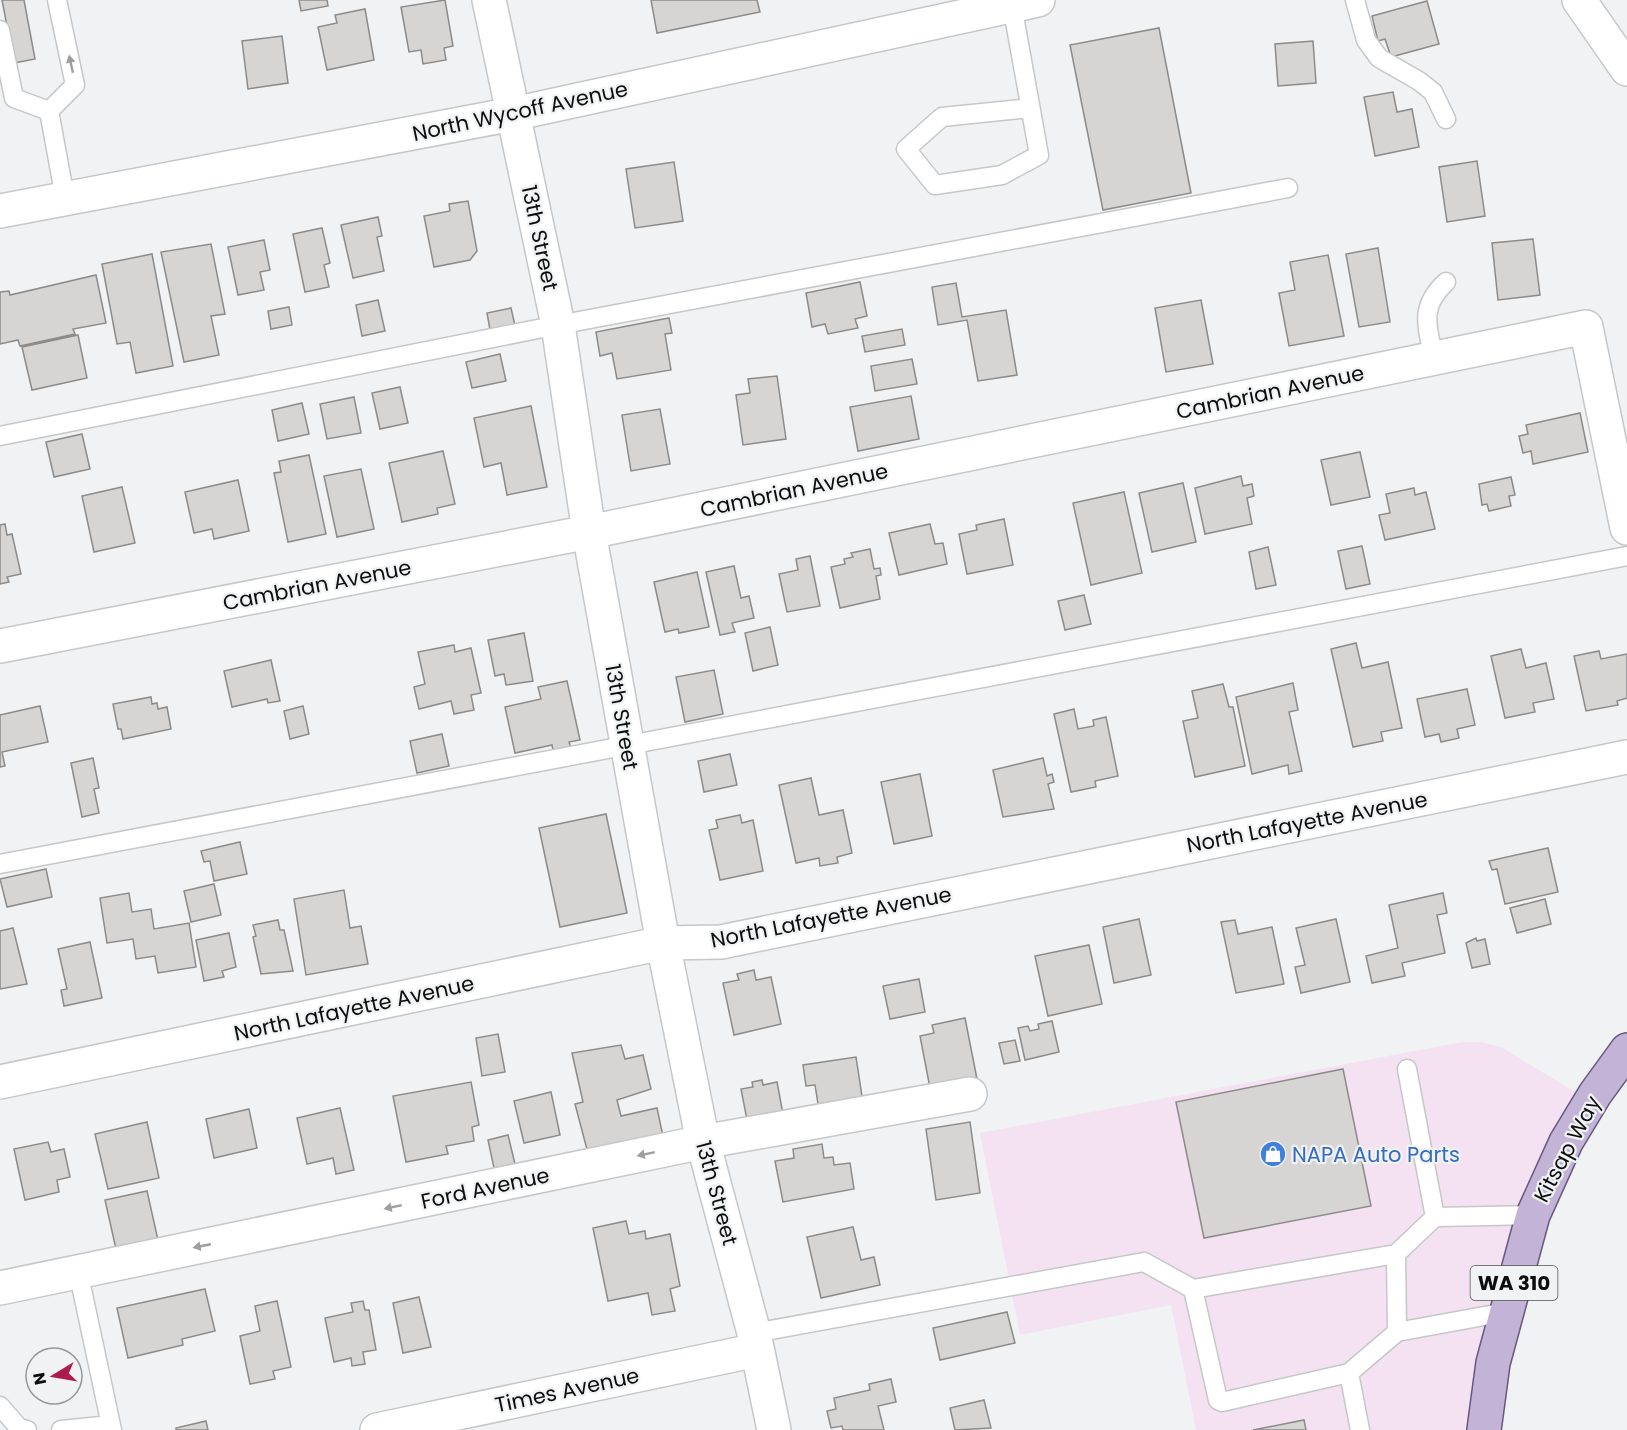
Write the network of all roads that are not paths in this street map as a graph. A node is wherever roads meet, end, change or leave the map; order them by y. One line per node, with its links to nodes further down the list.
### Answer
1 (57, 0): 9 (lane, one-way to 1)
2 (489, 0): 10 (street, 13th Street)
3 (1354, 0): 11 (lane)
4 (1579, 0): 7 (street)
5 (1025, 3): 8 (lane); 10 (street, North Wycoff Avenue)
6 (0, 30): 9 (lane)
7 (1627, 69)
8 (1030, 108): 8 (lane)
9 (49, 111): 13 (lane)
10 (513, 114): 13 (street, North Wycoff Avenue); 16 (street, 13th Street)
11 (1446, 119)
12 (1288, 188): 16 (lane)
13 (65, 198): 14 (street, North Wycoff Avenue)
14 (0, 210)
15 (1446, 282): 17 (lane)
16 (558, 325): 18 (lane); 20 (street, 13th Street)
17 (1434, 358): 19 (street, Cambrian Avenue); 20 (street, Cambrian Avenue)
18 (0, 436)
19 (1627, 528)
20 (589, 532): 22 (street, Cambrian Avenue); 23 (street, 13th Street)
21 (1627, 556): 23 (lane)
22 (0, 646)
23 (627, 744): 25 (lane); 26 (street, 13th Street)
24 (1627, 757): 26 (street, North Lafayette Avenue)
25 (0, 864)
26 (663, 943): 29 (street, North Lafayette Avenue); 31 (street, 13th Street)
27 (1627, 1050): 32 (main road, Kitsap Way / WA 310)
28 (1407, 1069): 33 (lane)
29 (0, 1082)
30 (970, 1094): 31 (street, Ford Avenue)
31 (703, 1142): 35 (street, Ford Avenue, one-way to 35); 40 (street, 13th Street)
32 (1533, 1215): 33 (lane); 38 (main road, Kitsap Way / WA 310)
33 (1435, 1217): 34 (lane)
34 (1396, 1254): 37 (lane); 39 (lane)
35 (78, 1271): 36 (street, Ford Avenue); 43 (lane)
36 (0, 1288)
37 (1193, 1289): 40 (lane); 41 (lane)
38 (1506, 1312): 39 (lane); 49 (main road, Kitsap Way / WA 310)
39 (1397, 1332): 41 (lane)
40 (756, 1341): 46 (street, Times Avenue); 47 (street, 13th Street)
41 (1349, 1373): 48 (lane)
42 (0, 1406): 44 (lane)
43 (112, 1427): 45 (lane)
44 (27, 1430)
45 (61, 1430)
46 (377, 1430)
47 (774, 1430)
48 (1360, 1430)
49 (1484, 1430)

